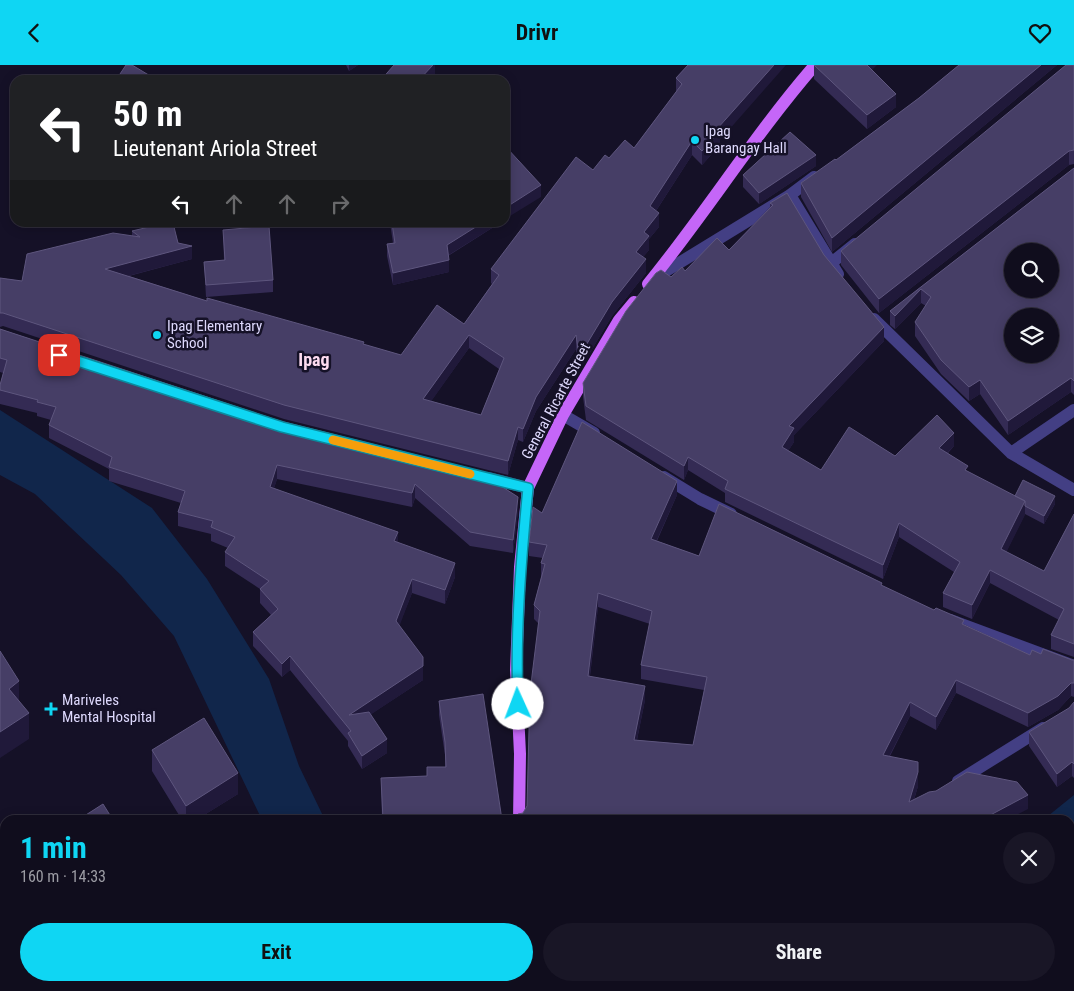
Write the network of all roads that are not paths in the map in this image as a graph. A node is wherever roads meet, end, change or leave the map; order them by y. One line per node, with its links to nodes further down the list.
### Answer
1 (815, 65): 6 (main road, General Ricarte Street)
2 (828, 168): 3 (street)
3 (790, 195): 5 (street); 6 (street)
4 (868, 233): 5 (street)
5 (830, 264): 7 (street)
6 (653, 279): 10 (main road, General Ricarte Street)
7 (848, 286)
8 (866, 309): 12 (street)
9 (1074, 410): 12 (street)
10 (563, 415): 11 (street); 15 (main road, General Ricarte Street)
11 (603, 439)
12 (1011, 453): 16 (street)
13 (652, 469): 17 (street)
14 (480, 476): 15 (street)
15 (528, 488): 22 (main road, General Ricarte Street)
16 (1074, 490)
17 (743, 520)
18 (941, 615): 19 (street)
19 (1074, 666)
20 (1055, 721): 21 (street)
21 (948, 787)
22 (519, 815)

